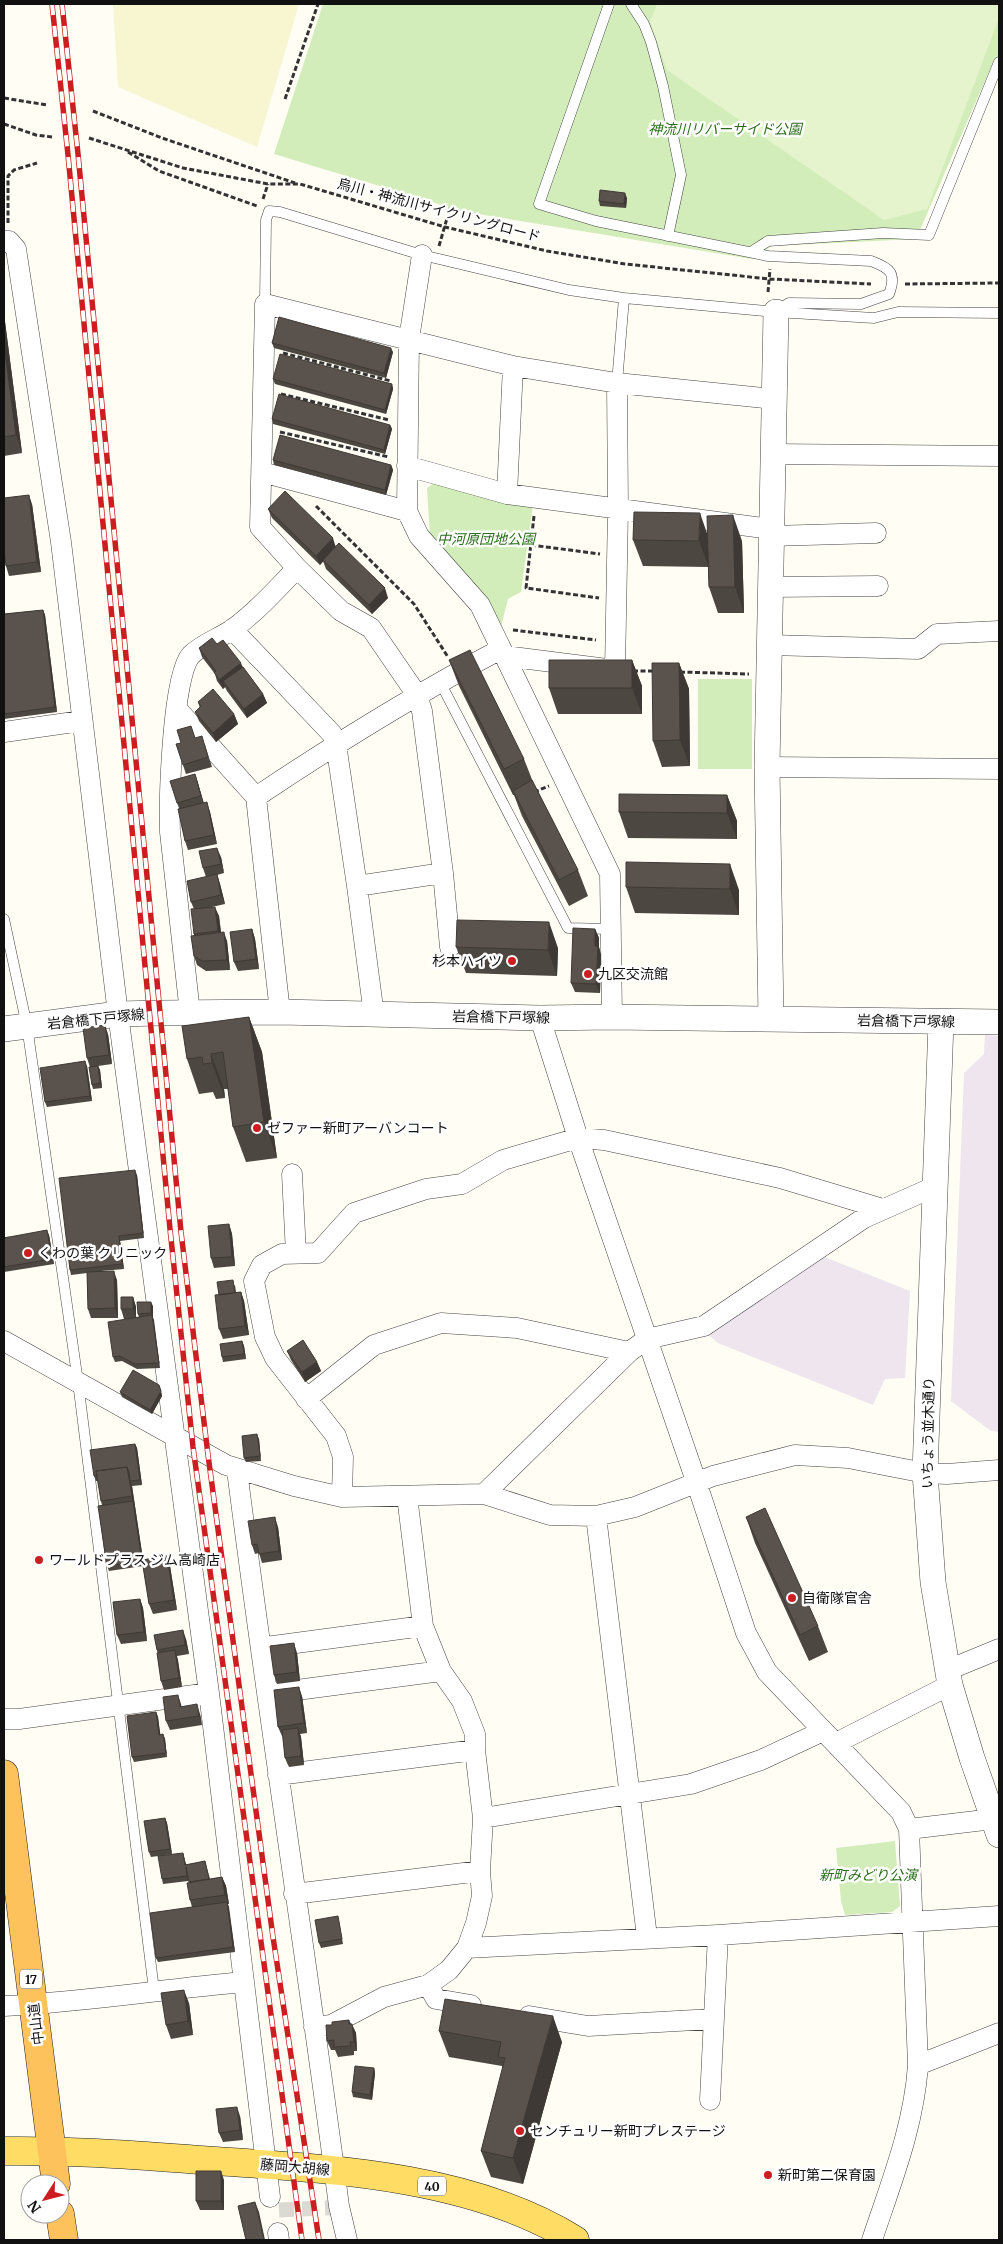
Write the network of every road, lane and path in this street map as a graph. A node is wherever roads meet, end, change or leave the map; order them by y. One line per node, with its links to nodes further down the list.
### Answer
1 (318, 4): 6 (path)
2 (609, 4): 18 (lane)
3 (632, 4): 18 (lane)
4 (999, 62): 20 (lane)
5 (4, 98): 7 (path)
6 (285, 99)
7 (48, 105)
8 (93, 111): 15 (path)
9 (4, 124): 10 (path)
10 (52, 136)
11 (89, 138): 12 (path, 烏川・神流川サイクリングロード)
12 (124, 149): 14 (path, 烏川・神流川サイクリングロード); 14 (path)
13 (36, 164): 19 (path)
14 (268, 184): 15 (path, 烏川・神流川サイクリングロード)
15 (300, 184): 17 (path, 烏川・神流川サイクリングロード)
16 (450, 208): 17 (path)
17 (445, 227): 21 (path); 23 (path, 烏川・神流川サイクリングロード)
18 (668, 236): 20 (lane)
19 (6, 241): 68 (street)
20 (751, 252): 23 (lane)
21 (429, 256): 24 (lane); 25 (lane); 28 (street)
22 (999, 283): 23 (path, 烏川・神流川サイクリングロード)
23 (892, 284): 26 (lane)
24 (624, 298): 26 (lane); 31 (lane)
25 (265, 304): 28 (street); 29 (street)
26 (776, 312): 27 (lane); 34 (street)
27 (999, 313)
28 (409, 339): 30 (street); 32 (street)
29 (263, 348): 32 (path); 33 (street)
30 (513, 366): 31 (street); 42 (street)
31 (617, 383): 34 (street); 44 (street)
32 (408, 385): 35 (street)
33 (264, 390): 35 (path); 36 (street)
34 (774, 399): 37 (street)
35 (408, 424): 39 (street)
36 (262, 428): 39 (path); 40 (street)
37 (772, 454): 38 (street); 46 (street)
38 (999, 456)
39 (408, 463): 42 (street); 45 (street)
40 (262, 472): 41 (street); 50 (street)
41 (289, 480): 45 (street); 61 (path)
42 (507, 494): 43 (street)
43 (536, 498): 44 (street); 48 (path)
44 (618, 509): 46 (street); 49 (street)
45 (407, 510): 54 (street)
46 (771, 532): 47 (street); 52 (street)
47 (876, 533)
48 (531, 545): 49 (path); 53 (path)
49 (617, 556): 53 (street)
50 (297, 568): 55 (street); 66 (street)
51 (878, 586): 52 (street)
52 (770, 587): 58 (street)
53 (616, 600): 57 (street)
54 (490, 628): 57 (path); 59 (street)
55 (232, 629): 67 (street); 70 (street)
56 (999, 631): 58 (street)
57 (616, 642): 60 (street)
58 (769, 645): 64 (street)
59 (503, 653): 60 (street); 61 (street); 73 (street)
60 (615, 670): 62 (path)
61 (458, 672): 65 (street)
62 (663, 672)
63 (672, 672): 64 (path)
64 (769, 675): 71 (street)
65 (440, 682): 66 (street); 75 (lane)
66 (417, 695): 70 (street); 76 (street)
67 (177, 709): 74 (street); 82 (street)
68 (81, 721): 69 (street); 83 (street)
69 (4, 732)
70 (336, 744): 74 (street); 77 (street)
71 (767, 767): 72 (street); 87 (street)
72 (999, 769)
73 (563, 779): 75 (path); 79 (street)
74 (256, 797): 81 (street)
75 (505, 806): 79 (lane)
76 (443, 873): 77 (street); 80 (street)
77 (357, 886): 84 (street)
78 (4, 919): 90 (lane)
79 (610, 929): 85 (street)
80 (450, 947)
81 (280, 1012): 82 (street, 岩倉橋下戸塚線); 84 (street, 岩倉橋下戸塚線)
82 (190, 1013): 83 (street, 岩倉橋下戸塚線)
83 (118, 1014): 90 (street, 岩倉橋下戸塚線); 101 (street)
84 (374, 1015): 86 (street, 岩倉橋下戸塚線)
85 (612, 1017): 86 (street, 岩倉橋下戸塚線); 87 (street, 岩倉橋下戸塚線)
86 (540, 1018): 91 (street)
87 (771, 1019): 88 (street, 岩倉橋下戸塚線)
88 (941, 1022): 89 (street, 岩倉橋下戸塚線); 93 (street, いちょう並木通り)
89 (999, 1022)
90 (15, 1028): 99 (lane)
91 (578, 1138): 94 (street); 95 (street); 96 (street)
92 (292, 1174): 95 (street)
93 (936, 1186): 94 (street); 104 (street, いちょう並木通り)
94 (883, 1209): 96 (street)
95 (296, 1254): 100 (street)
96 (647, 1339): 98 (street); 105 (street)
97 (4, 1341): 99 (street)
98 (629, 1352): 100 (street); 106 (street)
99 (78, 1382): 101 (street); 117 (lane)
100 (306, 1400): 108 (street)
101 (175, 1436): 102 (street); 115 (street)
102 (237, 1470): 108 (street); 111 (street)
103 (999, 1470): 104 (street)
104 (926, 1473): 105 (street); 114 (street, いちょう並木通り)
105 (696, 1481): 109 (street); 119 (street)
106 (484, 1494): 107 (street); 109 (street)
107 (407, 1496): 108 (street); 110 (street)
108 (342, 1497)
109 (596, 1516): 123 (street)
110 (423, 1626): 111 (street); 113 (street)
111 (259, 1648): 116 (street)
112 (999, 1649): 114 (street)
113 (441, 1671): 116 (street); 120 (street)
114 (949, 1677): 119 (street); 125 (street, いちょう並木通り)
115 (209, 1692): 117 (street); 134 (street)
116 (266, 1694): 122 (street)
117 (117, 1704): 118 (street); 136 (lane)
118 (4, 1719)
119 (829, 1737): 123 (street); 126 (street)
120 (475, 1750): 122 (street); 124 (street)
121 (4, 1774): 137 (highway, 中山道 / 17)
122 (278, 1775): 128 (street)
123 (631, 1793): 124 (street); 132 (street)
124 (484, 1818): 127 (street)
125 (996, 1827): 126 (street)
126 (908, 1829): 130 (street)
127 (480, 1871): 128 (street); 133 (street)
128 (294, 1894): 140 (street)
129 (999, 1916): 130 (street)
130 (912, 1921): 131 (street); 142 (street)
131 (718, 1935): 132 (street); 139 (street)
132 (648, 1937): 133 (street)
133 (467, 1948): 135 (street)
134 (244, 1982): 136 (street); 146 (street)
135 (428, 1985): 139 (street); 140 (street)
136 (154, 1990): 137 (street)
137 (34, 2005): 138 (street); 145 (highway, 中山道 / 17)
138 (4, 2006)
139 (713, 2020): 143 (street)
140 (314, 2027): 147 (street)
141 (999, 2033): 142 (street)
142 (918, 2065): 154 (street)
143 (710, 2100)
144 (4, 2151): 145 (main road, 藤岡大胡線 / 40)
145 (52, 2151): 146 (main road, 藤岡大胡線 / 40); 148 (highway, 中山道 / 17)
146 (266, 2164): 147 (main road, 藤岡大胡線 / 40); 149 (street)
147 (334, 2170): 152 (street); 153 (main road, 藤岡大胡線 / 40)
148 (55, 2174)
149 (270, 2197)
150 (62, 2224): 151 (highway)
151 (64, 2240)
152 (347, 2240)
153 (575, 2240)
154 (872, 2240)

